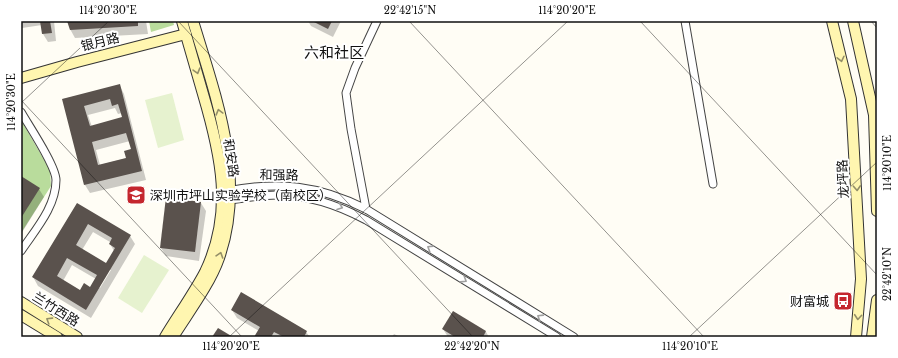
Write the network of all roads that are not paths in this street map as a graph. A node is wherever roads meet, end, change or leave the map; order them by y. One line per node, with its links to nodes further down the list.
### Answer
1 (182, 21): 7 (street, 和安路)
2 (193, 21): 10 (street, 和安路, one-way to 2)
3 (377, 21): 13 (street)
4 (685, 21): 11 (street)
5 (832, 21): 25 (street, 龙坪路, one-way to 25)
6 (853, 21): 14 (street)
7 (186, 34): 8 (street, 银月路); 10 (street, 和安路, one-way to 10)
8 (21, 78)
9 (21, 112): 15 (street)
10 (225, 165): 12 (street, 和安路)
11 (713, 184)
12 (228, 194): 13 (street, 和强路); 21 (street, 和安路); 22 (street, 和安路, one-way to 12); 23 (street, 和强路, one-way to 23)
13 (366, 209): 24 (street, 和强路, one-way to 13)
14 (877, 211)
15 (21, 251)
16 (877, 300): 26 (street)
17 (21, 302): 20 (street, 兰竹西路, one-way to 17)
18 (21, 315): 19 (street, 兰竹西路)
19 (57, 337)
20 (77, 337)
21 (164, 337)
22 (173, 337)
23 (557, 337)
24 (574, 337)
25 (856, 337)
26 (872, 337)

